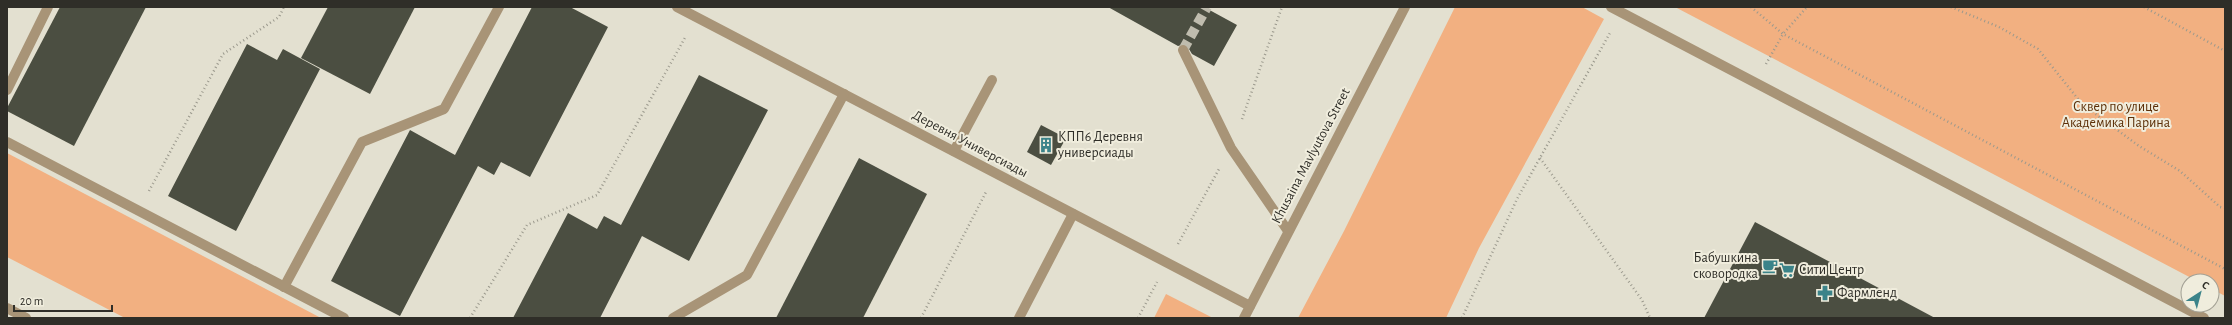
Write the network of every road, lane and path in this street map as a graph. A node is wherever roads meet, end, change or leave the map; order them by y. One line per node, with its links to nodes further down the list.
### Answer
1 (48, 7): 18 (street)
2 (284, 7): 25 (path)
3 (499, 7): 29 (street)
4 (678, 7): 12 (street, Деревня Универсиады)
5 (1405, 7): 27 (street, Khusaina Mavlyutova Street)
6 (1611, 7): 11 (street)
7 (1751, 7): 13 (path)
8 (1807, 7): 13 (path)
9 (1951, 7): 24 (path)
10 (2144, 7): 15 (path)
11 (1621, 12): 17 (street); 22 (path)
12 (696, 17): 19 (street, Деревня Универсиады); 34 (path)
13 (1783, 34): 17 (path); 28 (path)
14 (1183, 50): 27 (street)
15 (2225, 50)
16 (992, 80): 21 (street)
17 (1755, 83): 41 (street)
18 (7, 90)
19 (844, 94): 21 (street, Деревня Универсиады); 35 (street)
20 (7, 142): 25 (street)
21 (954, 151): 23 (street, Деревня Универсиады)
22 (1540, 158): 39 (path); 40 (path)
23 (996, 173): 26 (street, Деревня Универсиады); 36 (path)
24 (2225, 208)
25 (138, 210): 29 (street)
26 (1073, 214): 30 (street, Деревня Универсиады); 37 (street)
27 (1288, 231): 30 (street, Khusaina Mavlyutova Street)
28 (2225, 269)
29 (284, 287): 33 (street)
30 (1250, 306): 38 (street, Khusaina Mavlyutova Street)
31 (7, 308): 32 (street)
32 (26, 318)
33 (344, 318)
34 (470, 318)
35 (673, 318)
36 (921, 318)
37 (1019, 318)
38 (1244, 318)
39 (1462, 318)
40 (1650, 318)
41 (2204, 318)

